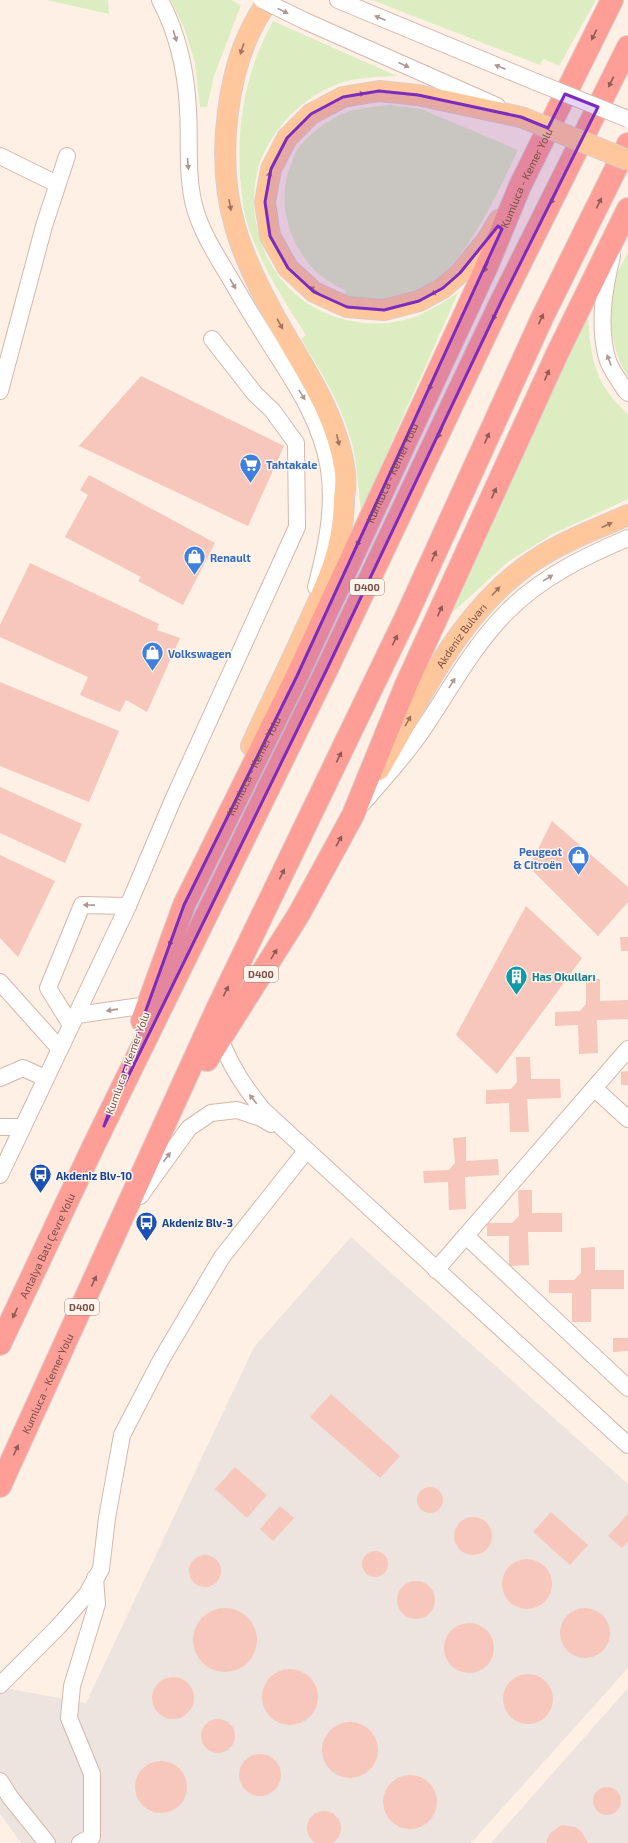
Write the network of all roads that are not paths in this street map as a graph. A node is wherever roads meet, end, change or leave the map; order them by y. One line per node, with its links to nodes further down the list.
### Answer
1 (160, 0): 21 (street, one-way to 21)
2 (262, 0): 7 (street, one-way to 7, bridge)
3 (269, 0): 21 (main road, one-way to 21)
4 (338, 0): 8 (street, one-way to 4, bridge)
5 (612, 0): 14 (highway, Kumluca - Kemer Yolu / D400, one-way to 14)
6 (628, 47): 36 (highway, Kumluca - Kemer Yolu / D400, one-way to 36)
7 (521, 117): 12 (main road, bridge); 14 (main road, one-way to 7)
8 (628, 119)
9 (628, 144): 27 (highway, Kumluca - Kemer Yolu / D400, one-way to 9)
10 (0, 156): 13 (street)
11 (67, 156): 13 (street)
12 (628, 160)
13 (57, 184): 17 (street)
14 (520, 186): 23 (highway, Kumluca - Kemer Yolu / D400, one-way to 23)
15 (623, 218): 18 (street, one-way to 15); 22 (highway, Kumluca - Kemer Yolu / D400, one-way to 15)
16 (212, 339): 24 (street)
17 (0, 391)
18 (628, 393)
19 (628, 515): 22 (main road, Akdeniz Bulvarı, one-way to 19)
20 (628, 538): 22 (street, one-way to 20)
21 (306, 628): 23 (main road)
22 (353, 815): 29 (highway, Kumluca - Kemer Yolu / D400, one-way to 22)
23 (184, 905): 26 (highway, Kumluca - Kemer Yolu / D400, one-way to 26)
24 (128, 906): 28 (street); 28 (street, one-way to 28)
25 (0, 982): 30 (street)
26 (148, 1005): 28 (street, one-way to 28); 36 (highway, Kumluca - Kemer Yolu / D400)
27 (215, 1014): 29 (street); 39 (highway, Kumluca - Kemer Yolu / D400)
28 (74, 1020): 30 (street)
29 (220, 1039): 39 (highway, Kumluca - Kemer Yolu / D400); 40 (street, one-way to 29)
30 (60, 1049): 33 (street)
31 (628, 1049): 34 (street)
32 (0, 1078): 33 (street)
33 (45, 1078): 38 (street)
34 (594, 1088): 35 (street); 44 (street)
35 (628, 1119)
36 (104, 1126): 46 (highway, Antalya Batı Çevre Yolu / D400, one-way to 46)
37 (0, 1127): 38 (street)
38 (23, 1127): 42 (street)
39 (163, 1129): 43 (highway, Kumluca - Kemer Yolu / D400)
40 (290, 1137): 41 (street); 43 (street, one-way to 40)
41 (306, 1151): 45 (street); 50 (street)
42 (0, 1175)
43 (120, 1224): 49 (highway, Kumluca - Kemer Yolu / D400, one-way to 43)
44 (466, 1236): 45 (street); 47 (street)
45 (436, 1270): 48 (street)
46 (0, 1344)
47 (628, 1388)
48 (628, 1445)
49 (0, 1486)
50 (95, 1578): 51 (street); 53 (street)
51 (0, 1685)
52 (0, 1781): 54 (street)
53 (90, 1841)
54 (47, 1843)

